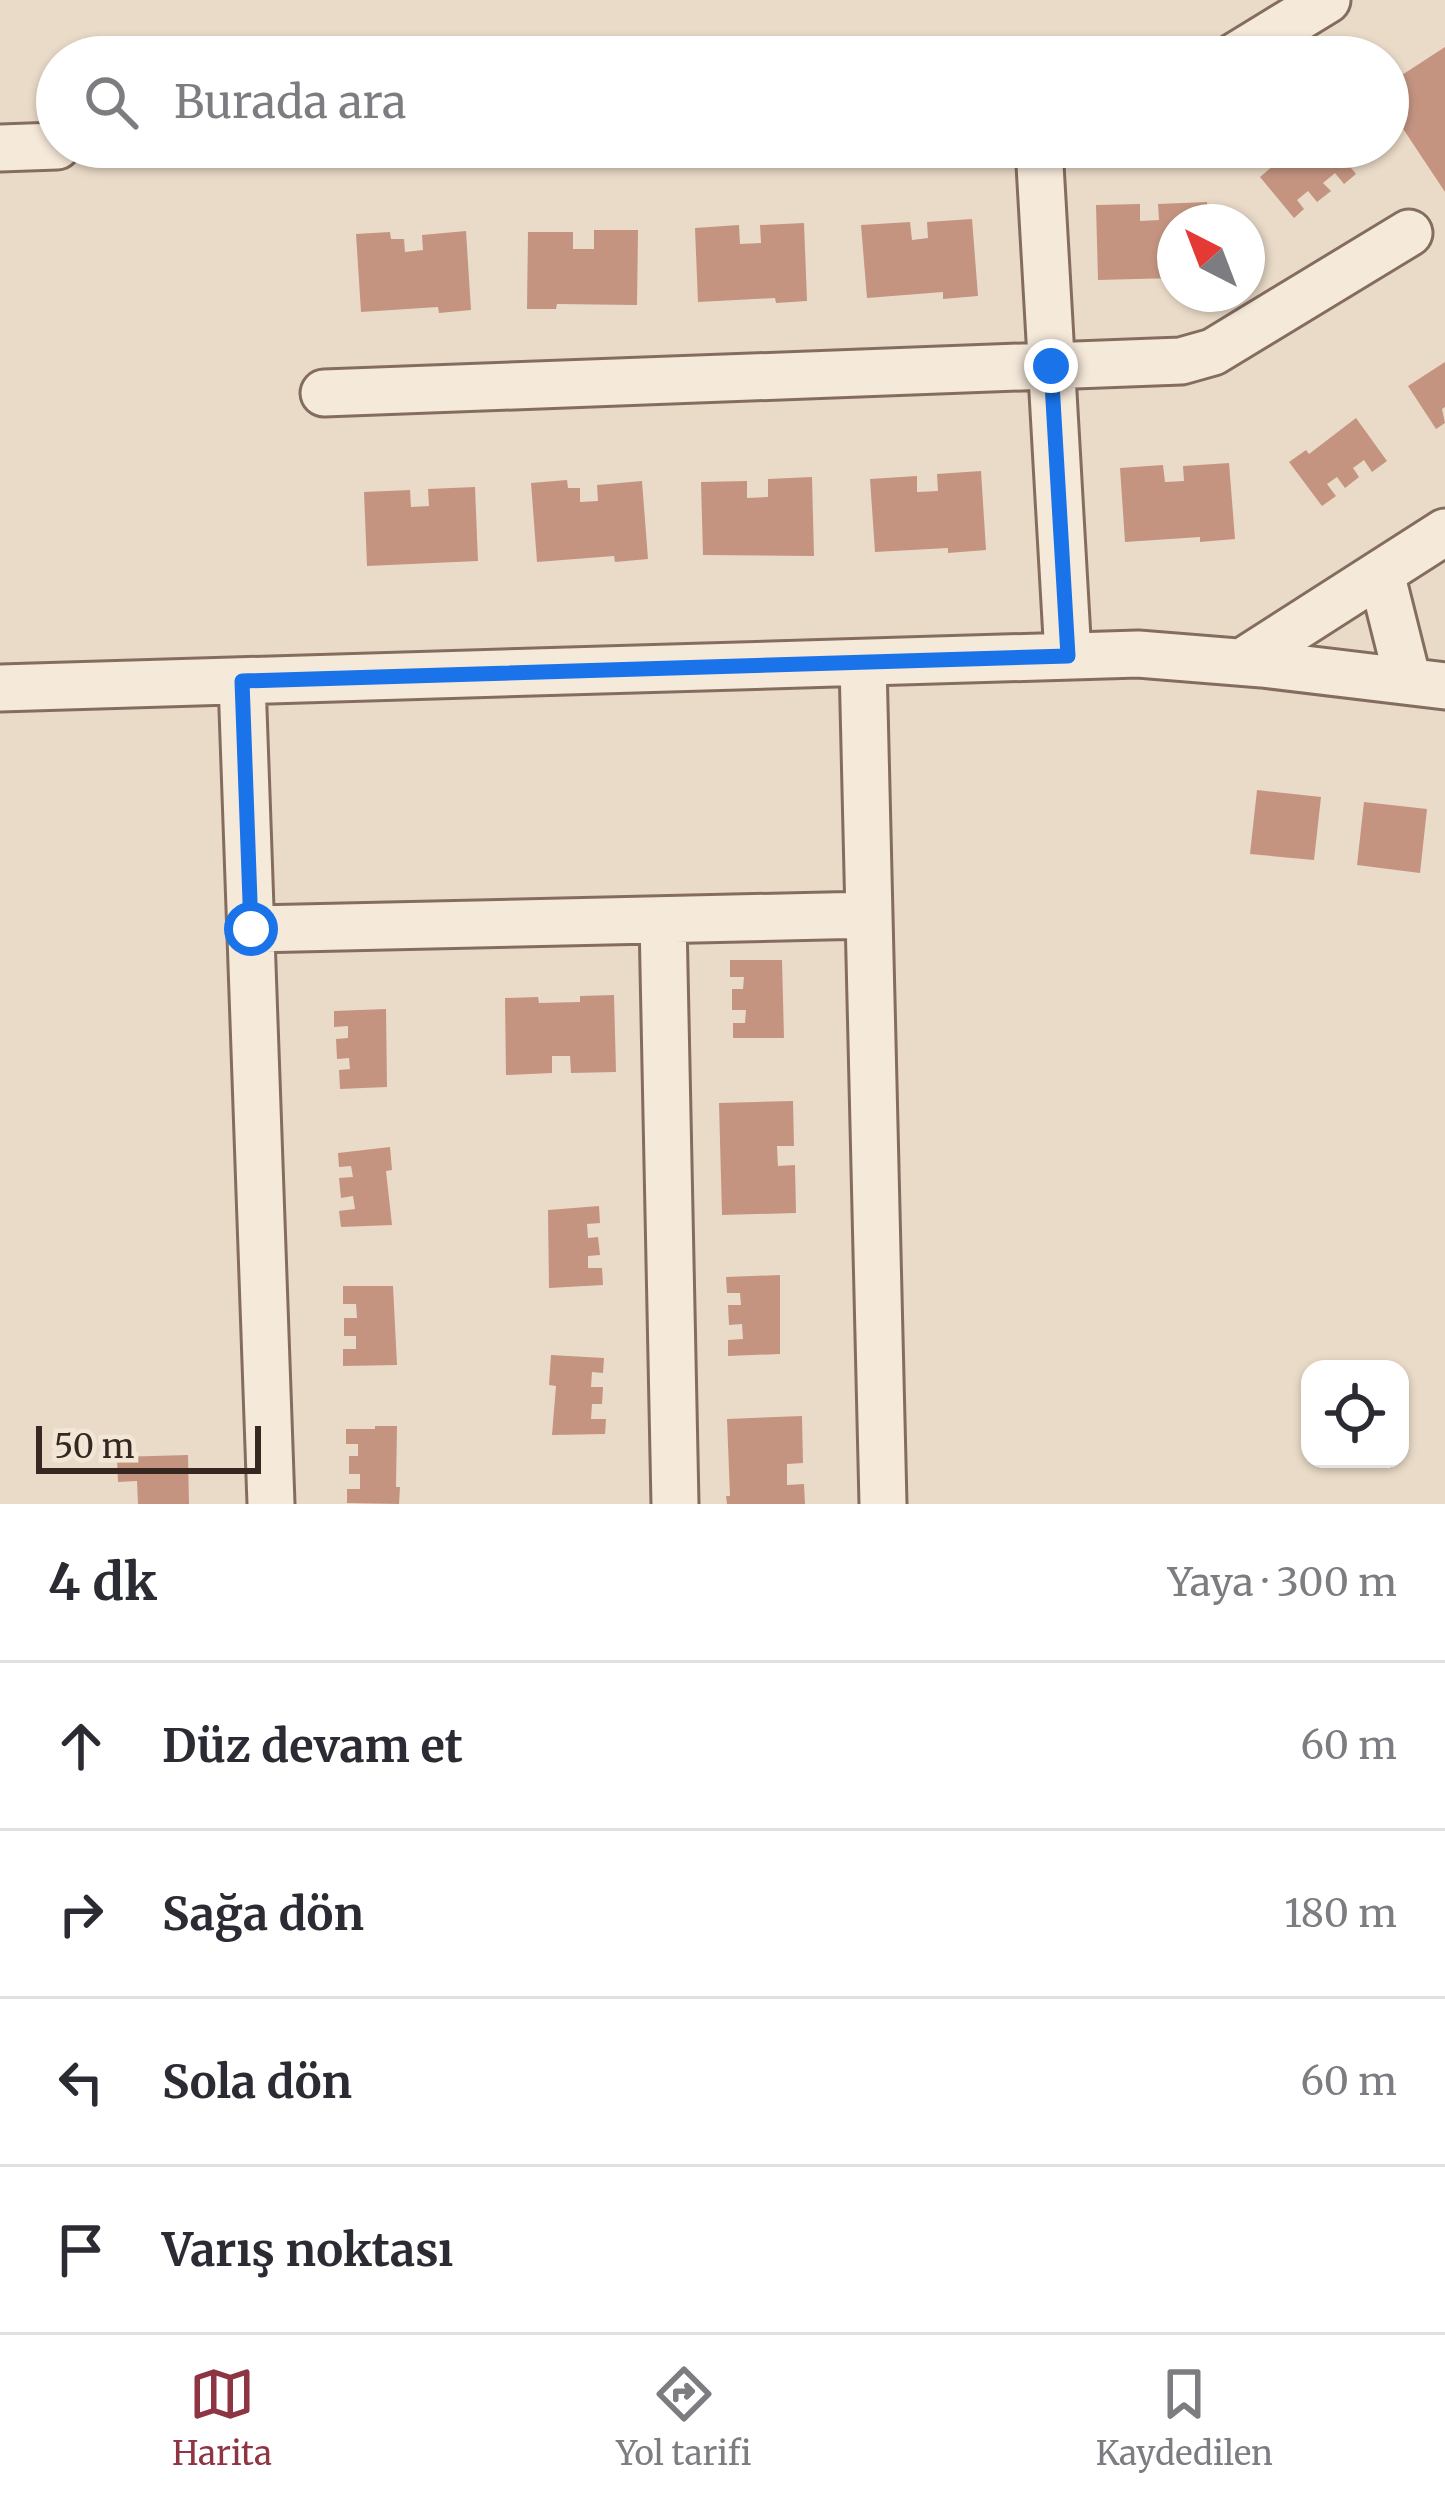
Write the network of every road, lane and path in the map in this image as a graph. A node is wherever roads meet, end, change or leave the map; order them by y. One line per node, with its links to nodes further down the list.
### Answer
1 (1327, 0): 2 (street)
2 (1268, 36)
3 (36, 147): 4 (street)
4 (0, 148)
5 (1040, 168): 7 (street)
6 (1408, 233): 7 (street)
7 (1051, 366): 8 (street); 11 (street)
8 (323, 393)
9 (1445, 532): 10 (street)
10 (1382, 573): 13 (street); 15 (street)
11 (1068, 656): 12 (street); 13 (street)
12 (863, 662): 14 (street); 17 (street)
13 (1242, 662): 15 (street)
14 (242, 681): 16 (street); 19 (street)
15 (1426, 684)
16 (0, 688)
17 (869, 915): 18 (street); 22 (street)
18 (663, 920): 19 (street); 21 (street)
19 (251, 929): 20 (street)
20 (271, 1504)
21 (675, 1504)
22 (883, 1504)

